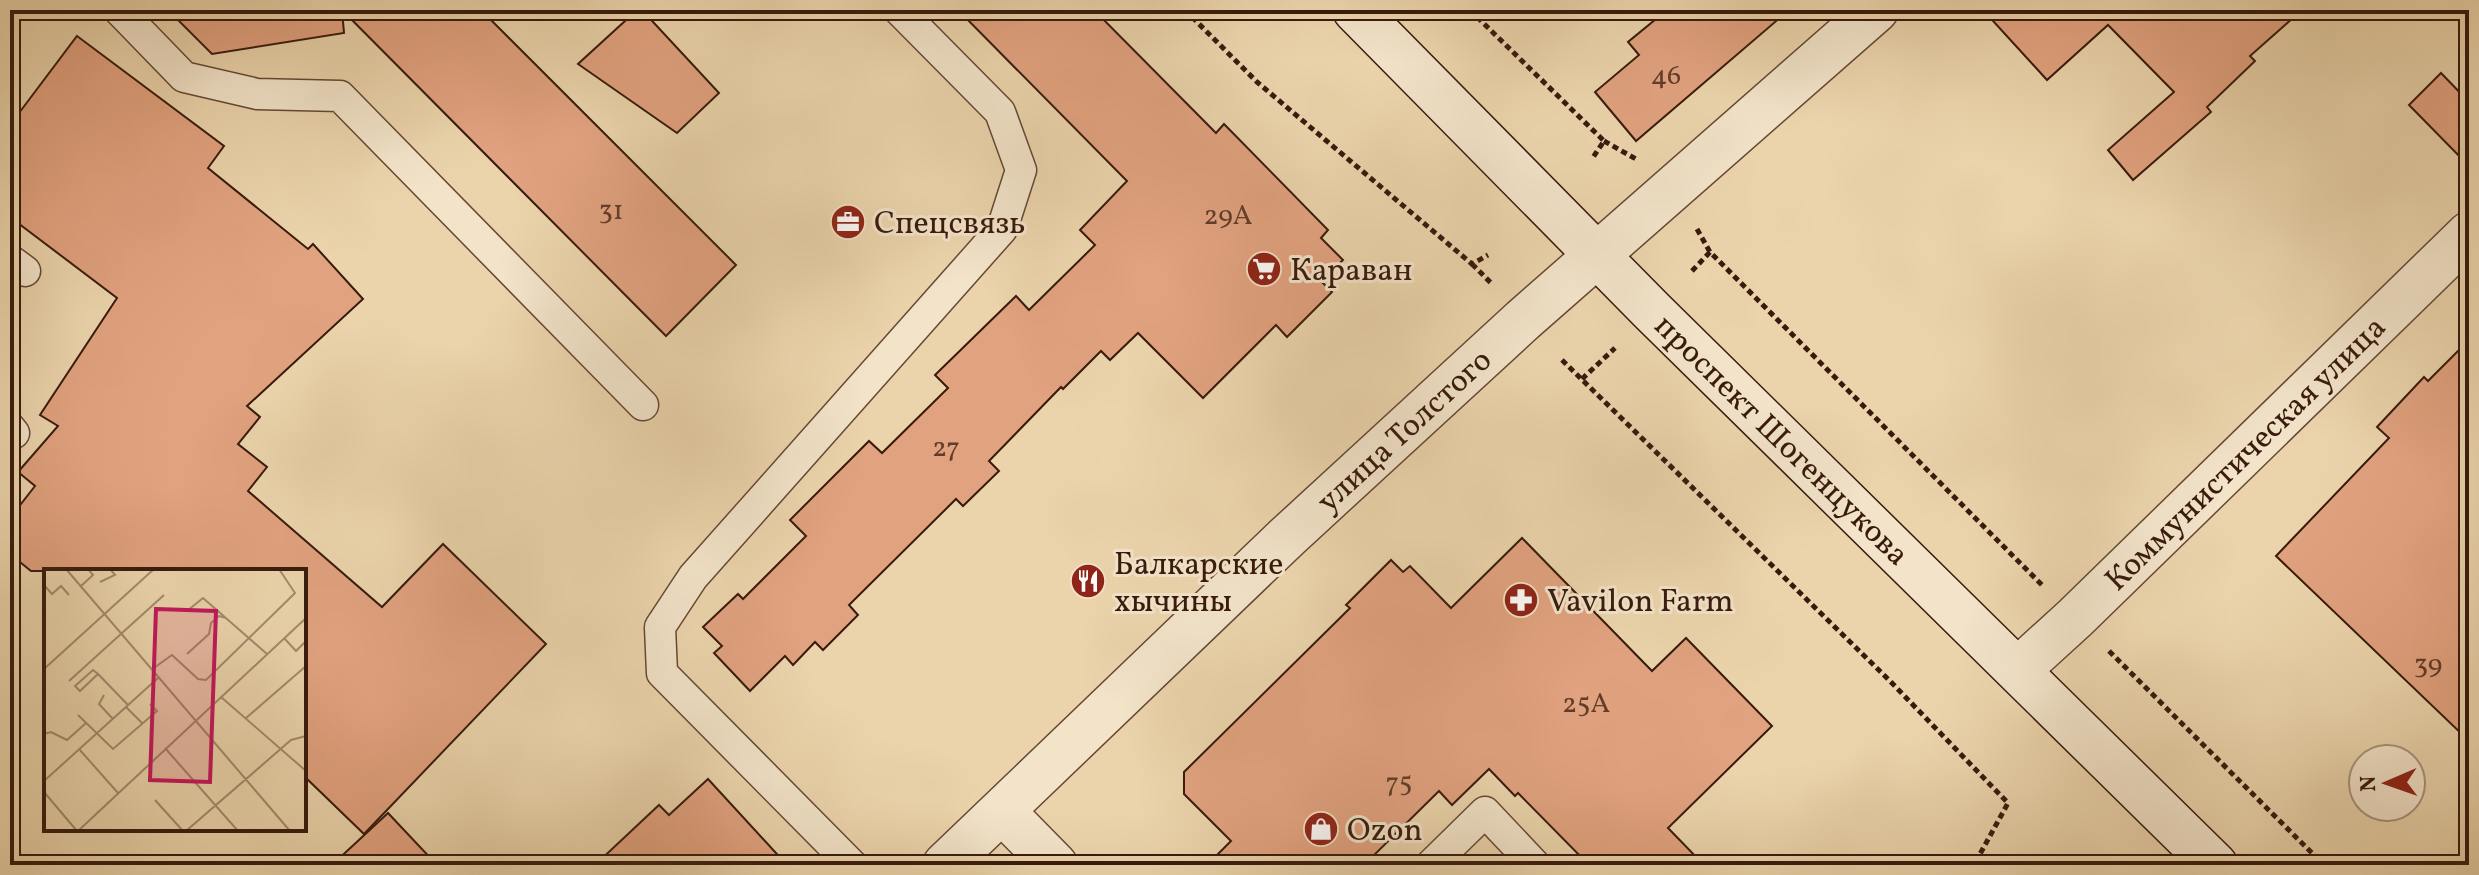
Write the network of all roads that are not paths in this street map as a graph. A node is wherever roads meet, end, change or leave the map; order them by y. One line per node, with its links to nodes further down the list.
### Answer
1 (119, 10): 7 (lane)
2 (899, 10): 10 (lane)
3 (1355, 10): 6 (street, проспект Шогенцукова)
4 (1876, 10): 6 (street, улица Толстого)
5 (2469, 234): 8 (street, Коммунистическая улица)
6 (1597, 254): 8 (street, проспект Шогенцукова); 9 (street, улица Толстого)
7 (643, 405)
8 (2018, 670): 15 (street, проспект Шогенцукова)
9 (1002, 811): 11 (street, улица Толстого); 12 (street)
10 (852, 865)
11 (945, 865)
12 (1055, 865)
13 (1431, 865): 14 (lane)
14 (1535, 865)
15 (2215, 865)

